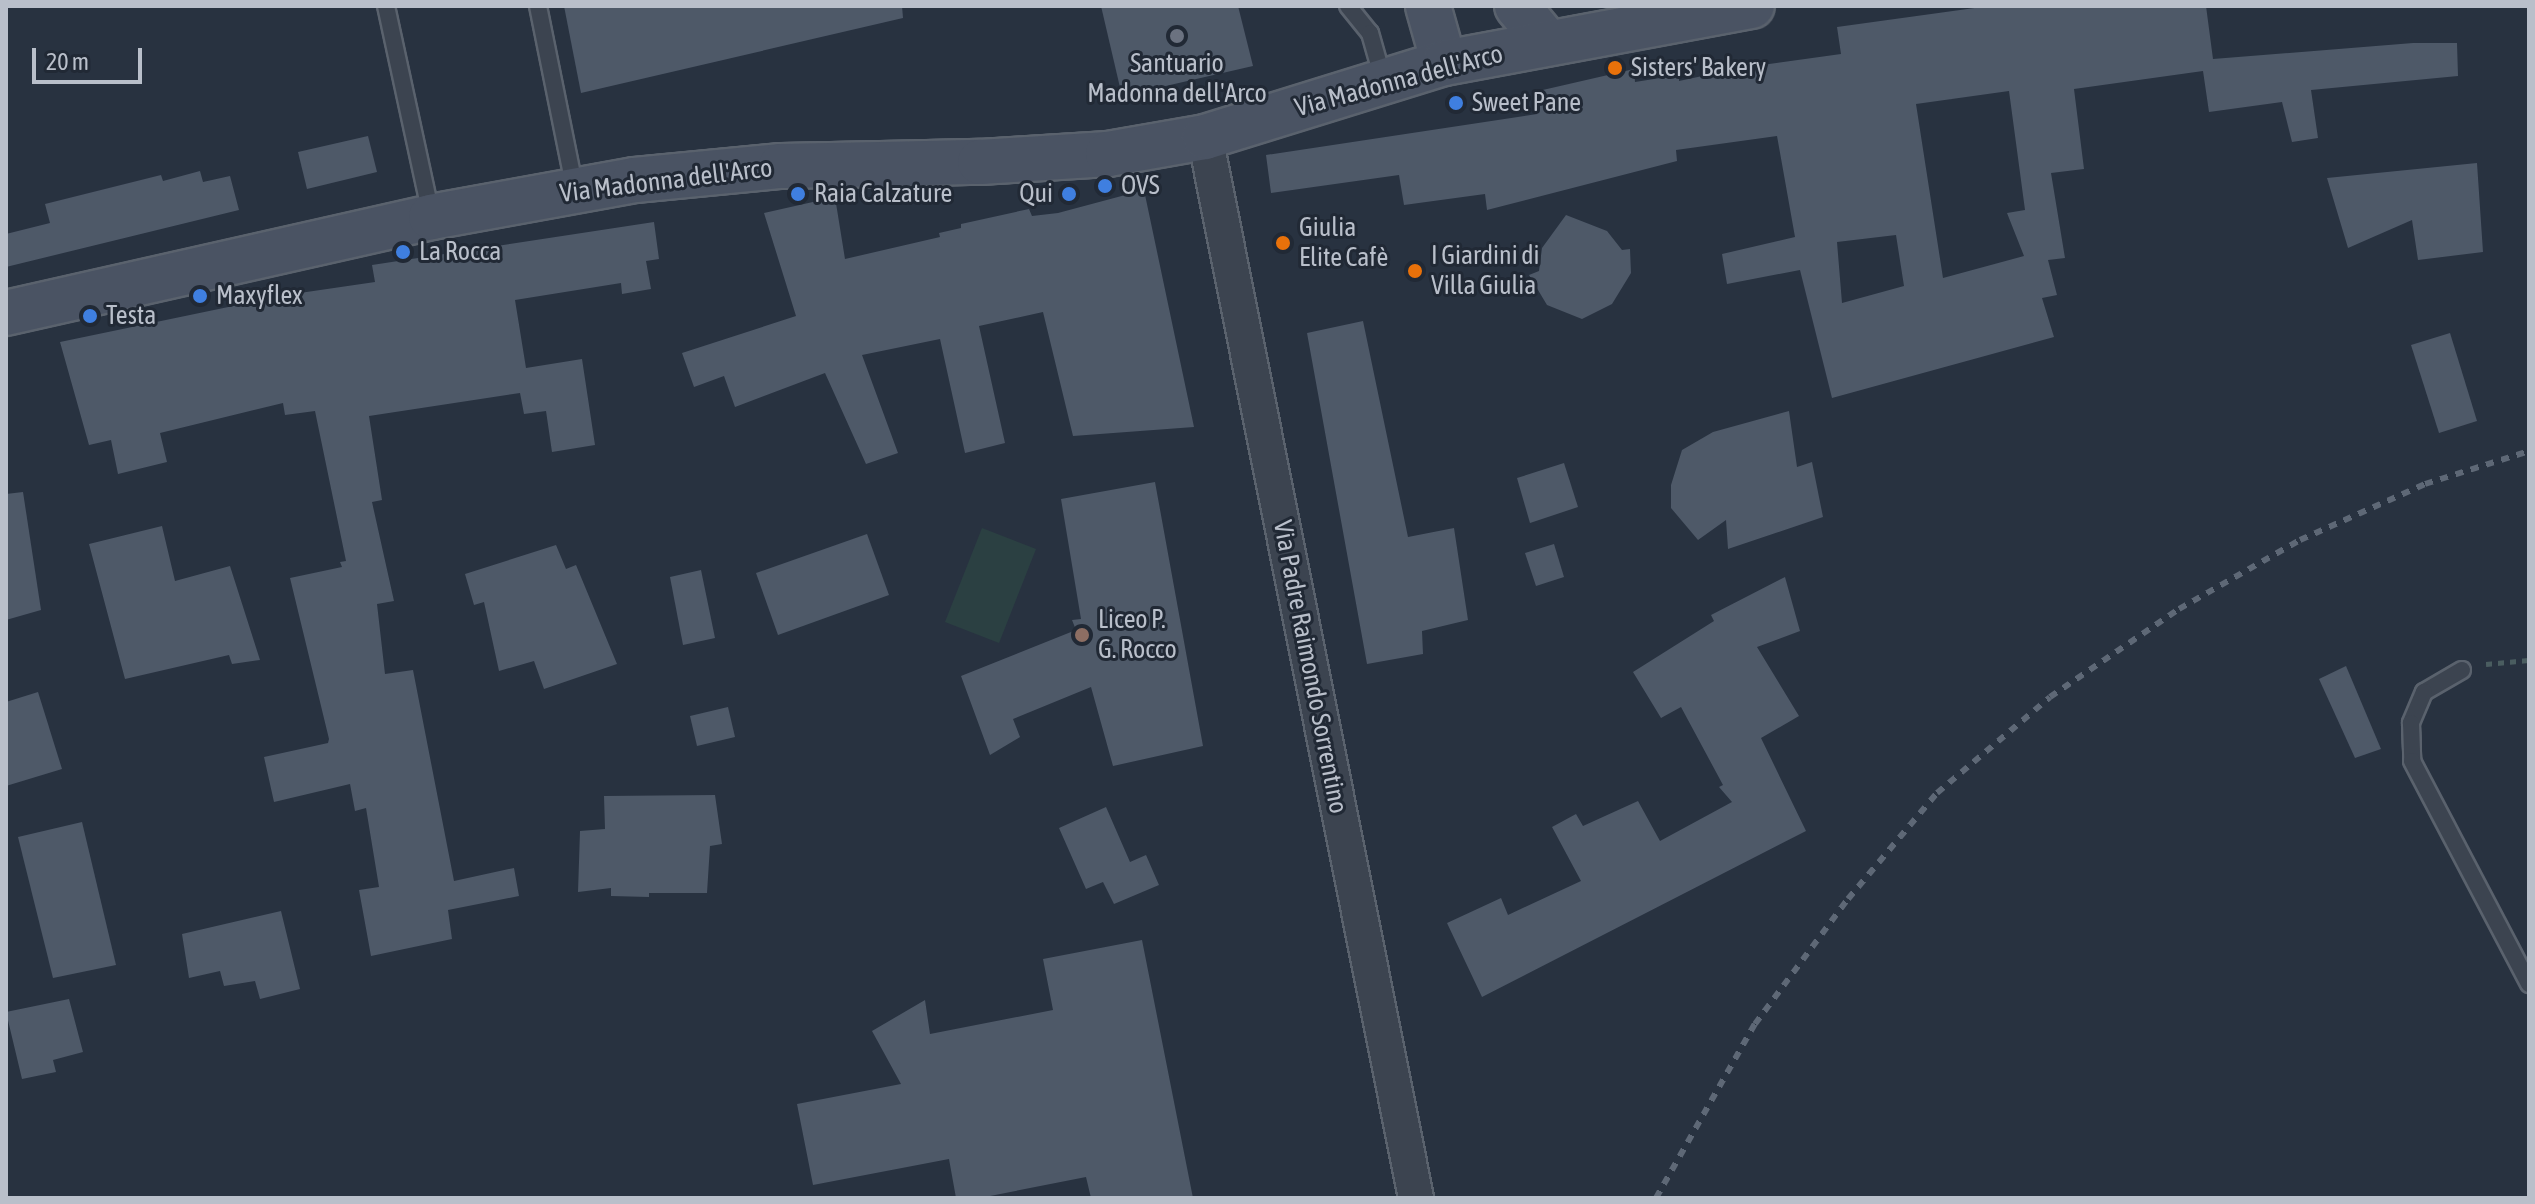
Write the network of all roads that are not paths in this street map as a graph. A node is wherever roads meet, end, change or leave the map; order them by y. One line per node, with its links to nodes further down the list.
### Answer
1 (386, 6): 12 (lane)
2 (538, 6): 11 (lane)
3 (1348, 6): 9 (lane)
4 (1428, 6): 8 (main road)
5 (1517, 6): 7 (main road)
6 (1752, 6): 7 (main road, Via Madonna dell'Arco)
7 (1548, 43): 8 (main road, Via Madonna dell'Arco)
8 (1444, 63): 9 (main road, Via Madonna dell'Arco)
9 (1383, 82): 10 (main road, Via Madonna dell'Arco)
10 (1205, 137): 11 (main road, Via Madonna dell'Arco); 16 (street, Via Padre Raimondo Sorrentino)
11 (576, 191): 12 (main road, Via Madonna dell'Arco)
12 (431, 217): 13 (main road, Via Madonna dell'Arco)
13 (6, 313)
14 (2462, 670): 15 (lane)
15 (2529, 984)
16 (1416, 1198)

